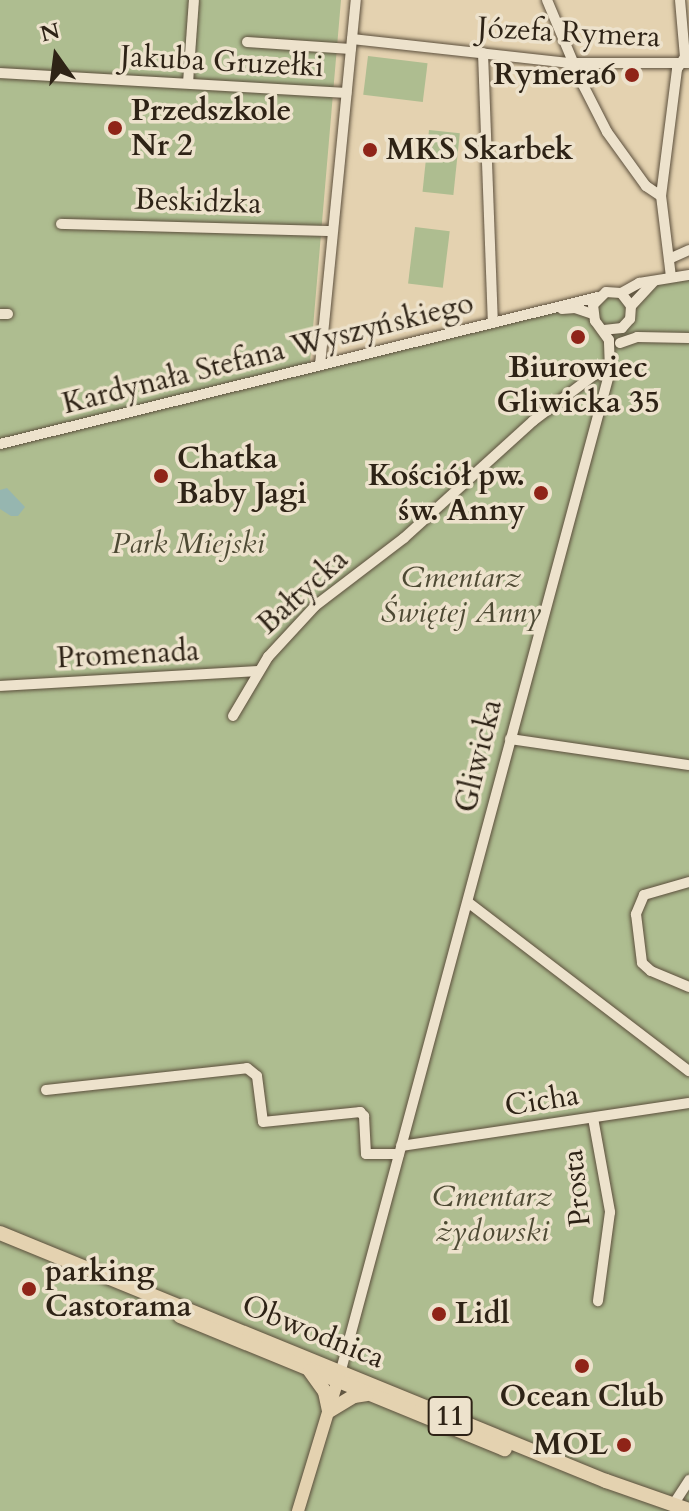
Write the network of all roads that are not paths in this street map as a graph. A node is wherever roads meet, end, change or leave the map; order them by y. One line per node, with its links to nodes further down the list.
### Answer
1 (194, 0): 11 (street)
2 (356, 0): 6 (street)
3 (547, 0): 8 (street)
4 (680, 0): 9 (street)
5 (247, 42): 6 (street, Józefa Rymera)
6 (351, 44): 7 (street, Józefa Rymera); 12 (street)
7 (483, 53): 8 (street, Józefa Rymera); 26 (street)
8 (574, 63): 9 (street, Józefa Rymera); 13 (street)
9 (685, 63): 13 (street)
10 (0, 73): 11 (street, Jakuba Gruzełki)
11 (188, 83): 12 (street, Jakuba Gruzełki)
12 (346, 93): 15 (street)
13 (661, 196): 17 (street)
14 (61, 224): 15 (street, Beskidzka)
15 (332, 231): 31 (street)
16 (689, 250): 17 (street)
17 (669, 259): 19 (street)
18 (689, 275): 19 (street)
19 (671, 277): 20 (street)
20 (654, 281): 21 (street); 23 (street)
21 (621, 293): 22 (street); 23 (street)
22 (598, 297): 24 (street, Kardynała Stefana Wyszyńskiego); 25 (street)
23 (631, 306): 27 (street)
24 (548, 310): 25 (street, Kardynała Stefana Wyszyńskiego); 26 (street, Kardynała Stefana Wyszyńskiego)
25 (592, 314): 28 (street)
26 (493, 323): 31 (street, Kardynała Stefana Wyszyńskiego)
27 (622, 328): 28 (street); 30 (street, Gliwicka)
28 (604, 330): 32 (street, Gliwicka)
29 (689, 338): 30 (street)
30 (620, 343): 32 (street, Gliwicka)
31 (320, 365): 33 (street, Kardynała Stefana Wyszyńskiego)
32 (610, 371): 34 (street, Bałtycka); 37 (street, Gliwicka)
33 (0, 444)
34 (258, 671): 35 (street, Promenada); 36 (street, Bałtycka)
35 (0, 686)
36 (233, 716)
37 (510, 739): 38 (street); 40 (street, Gliwicka)
38 (689, 765)
39 (689, 882): 41 (street)
40 (469, 903): 42 (street); 46 (street, Gliwicka)
41 (689, 987)
42 (689, 1071)
43 (46, 1090): 46 (street)
44 (689, 1103): 45 (street, Cicha)
45 (593, 1118): 46 (street, Cicha); 48 (street, Prosta)
46 (400, 1150): 50 (street, Gliwicka)
47 (0, 1236): 49 (highway, Obwodnica / 11); 50 (highway, Obwodnica / 11)
48 (598, 1301)
49 (308, 1368): 50 (highway, Obwodnica / 11); 52 (highway)
50 (339, 1376): 51 (highway, Obwodnica / 11); 52 (main road, Gliwicka); 54 (highway, Obwodnica / 11)
51 (367, 1394): 52 (highway); 54 (highway, Obwodnica / 11)
52 (329, 1411): 57 (main road, Gliwicka)
53 (689, 1480): 55 (street)
54 (606, 1481): 55 (highway, Obwodnica / 11)
55 (673, 1505): 56 (highway, Obwodnica / 11)
56 (689, 1510)
57 (298, 1511)

